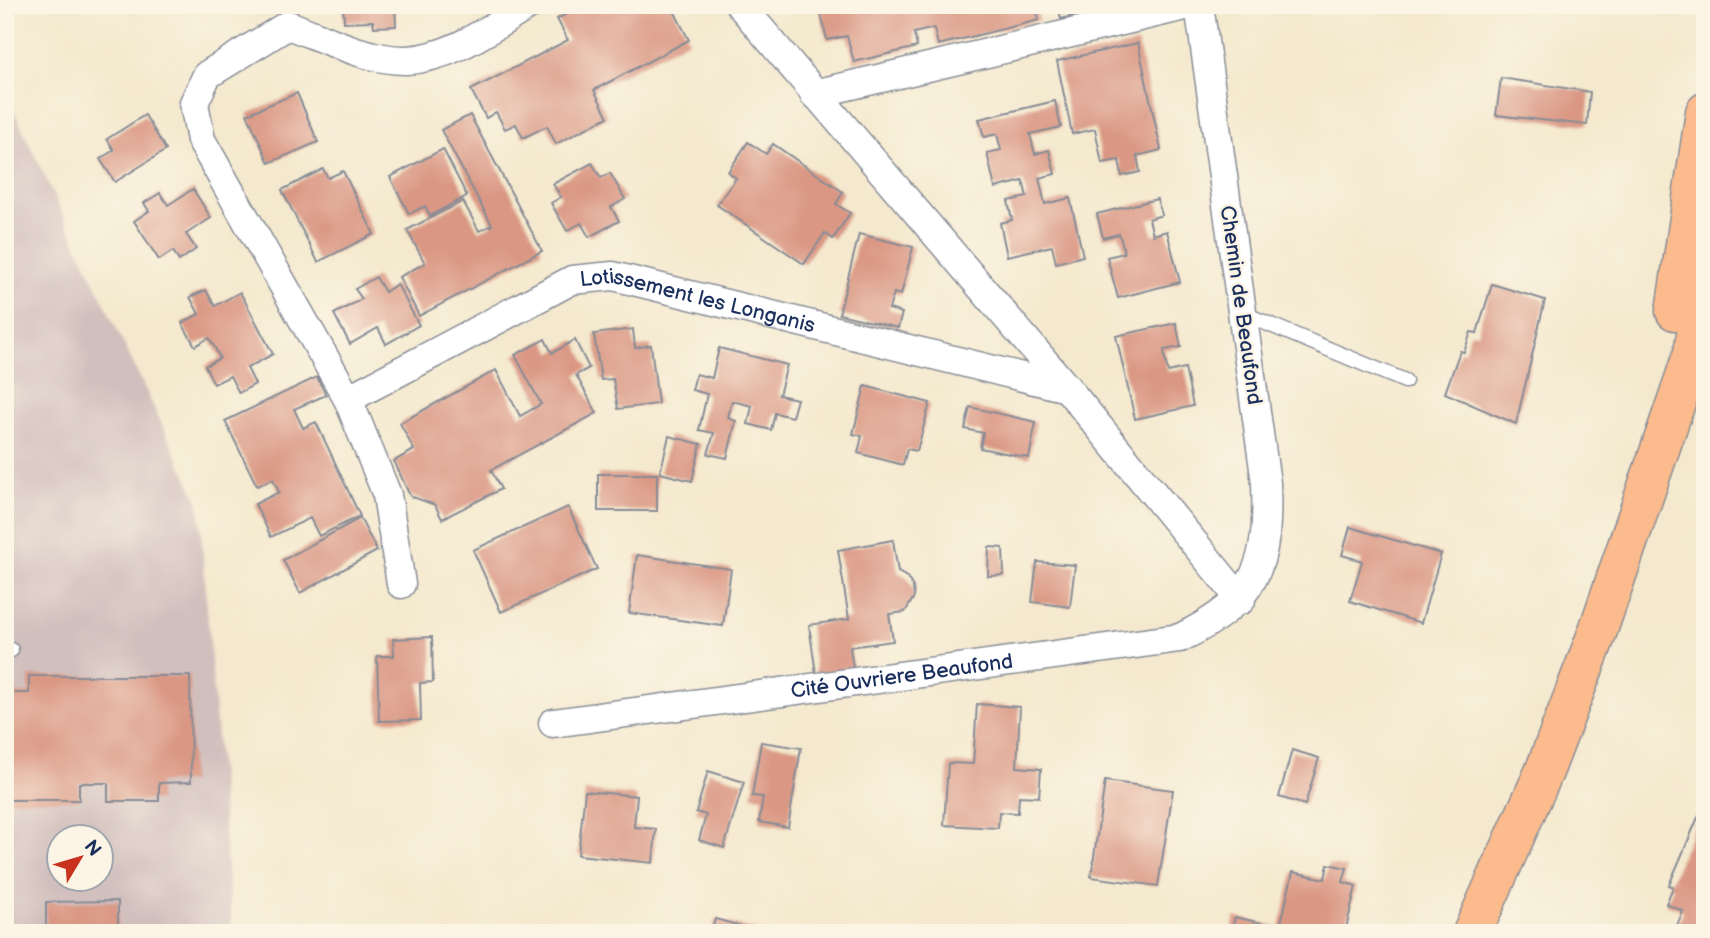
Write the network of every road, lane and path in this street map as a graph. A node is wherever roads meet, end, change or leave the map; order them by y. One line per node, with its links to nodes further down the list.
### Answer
1 (529, 5): 5 (street)
2 (740, 5): 6 (street)
3 (1190, 5): 6 (street)
4 (1199, 5): 9 (street, Chemin de Beaufond)
5 (286, 15): 14 (street)
6 (814, 94): 13 (street)
7 (1705, 112): 15 (main road)
8 (1705, 276): 11 (main road)
9 (1242, 313): 12 (lane); 17 (street, Chemin de Beaufond)
10 (1705, 317): 11 (lane)
11 (1693, 353): 15 (main road)
12 (1405, 381)
13 (1067, 388): 14 (street, Lotissement les Longanis); 17 (street)
14 (348, 399): 16 (street)
15 (1641, 499): 19 (main road)
16 (401, 584)
17 (1241, 600): 18 (street, Cité Ouvriere Beaufond)
18 (553, 723)
19 (1472, 933)

